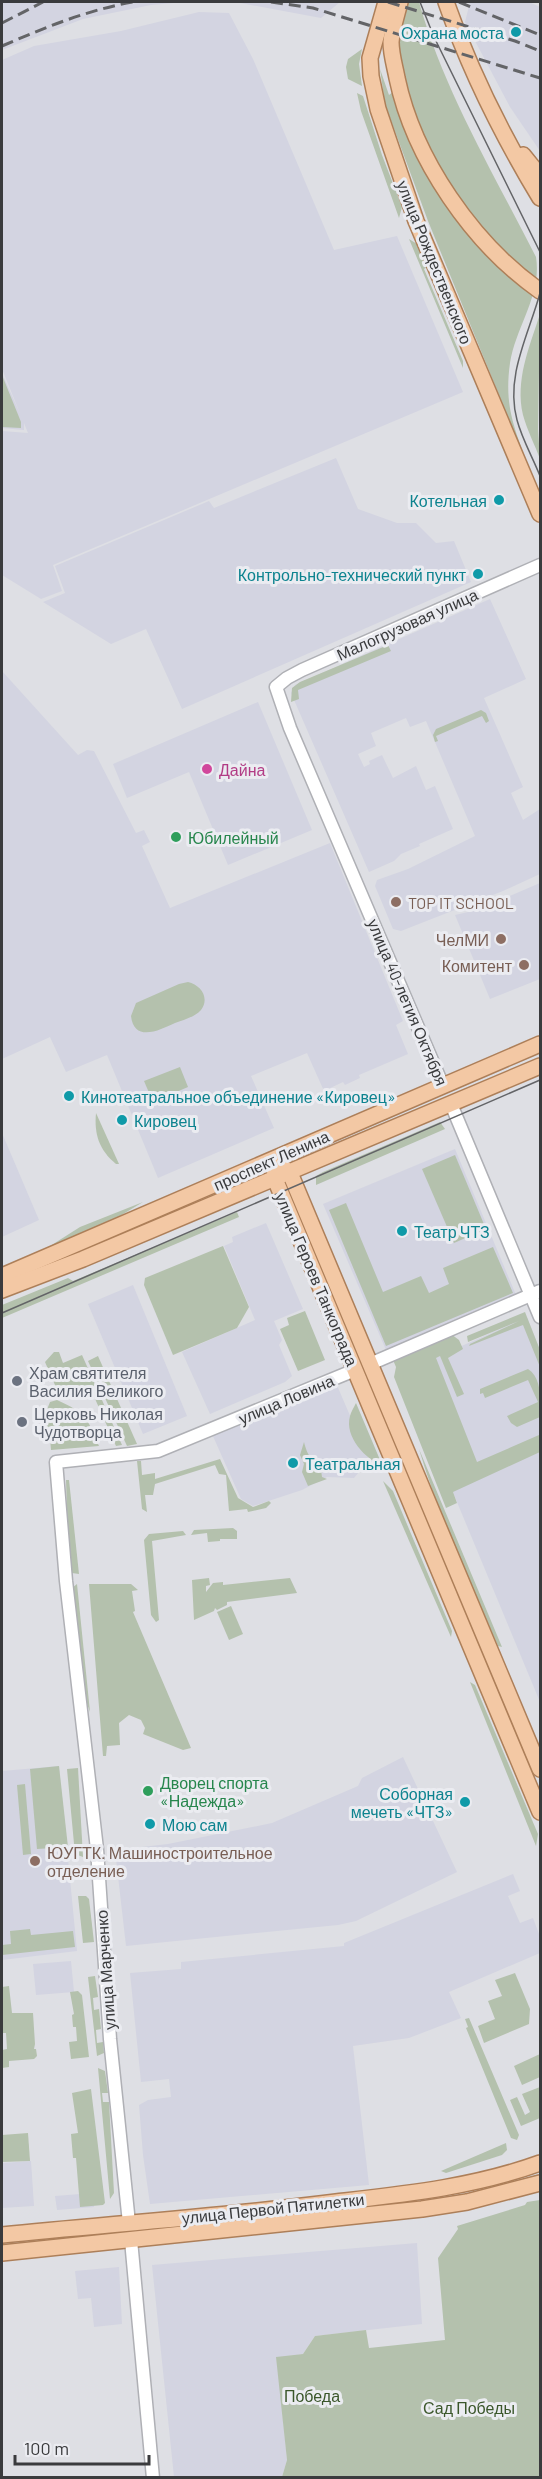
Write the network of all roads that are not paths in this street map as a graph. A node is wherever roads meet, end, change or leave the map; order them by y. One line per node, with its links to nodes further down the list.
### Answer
1 (386, 2): 4 (main road, улица Рождественского)
2 (400, 2): 5 (main road)
3 (446, 2): 6 (main road)
4 (380, 18): 5 (main road); 10 (main road, улица Рождественского)
5 (403, 106): 9 (main road)
6 (489, 106): 7 (main road); 8 (main road)
7 (540, 176)
8 (540, 198)
9 (540, 291)
10 (540, 514)
11 (540, 565): 12 (street, Малогрузовая улица)
12 (276, 687): 15 (street, улица 40-летия Октября)
13 (540, 1044): 15 (main road, проспект Ленина)
14 (540, 1066): 16 (main road, проспект Ленина)
15 (443, 1086): 16 (main road, улица 40-летия Октября); 17 (main road, проспект Ленина)
16 (451, 1104): 18 (main road, проспект Ленина); 22 (street, улица 40-летия Октября)
17 (274, 1160): 18 (main road, улица Героев Танкограда); 19 (main road, улица Героев Танкограда); 20 (main road, проспект Ленина)
18 (290, 1173): 19 (main road, проспект Ленина); 24 (main road, улица Героев Танкограда)
19 (275, 1179): 21 (main road, проспект Ленина); 25 (main road, улица Героев Танкограда)
20 (2, 1276)
21 (2, 1290)
22 (536, 1293): 23 (street, улица 40-летия Октября); 24 (street, улица Ловина)
23 (540, 1317)
24 (370, 1364): 25 (main road, улица Ловина); 27 (main road, улица Героев Танкограда)
25 (355, 1370): 26 (street, улица Ловина); 28 (main road, улица Героев Танкограда)
26 (56, 1462): 31 (street, улица Марченко)
27 (540, 1769)
28 (540, 1812)
29 (540, 2163): 31 (main road, улица Первой Пятилетки)
30 (540, 2182): 33 (main road, улица Первой Пятилетки)
31 (129, 2223): 32 (main road, улица Первой Пятилетки); 33 (main road, улица Марченко)
32 (2, 2235)
33 (130, 2240): 34 (main road, улица Первой Пятилетки); 35 (street, улица Марченко)
34 (2, 2253)
35 (153, 2478)

